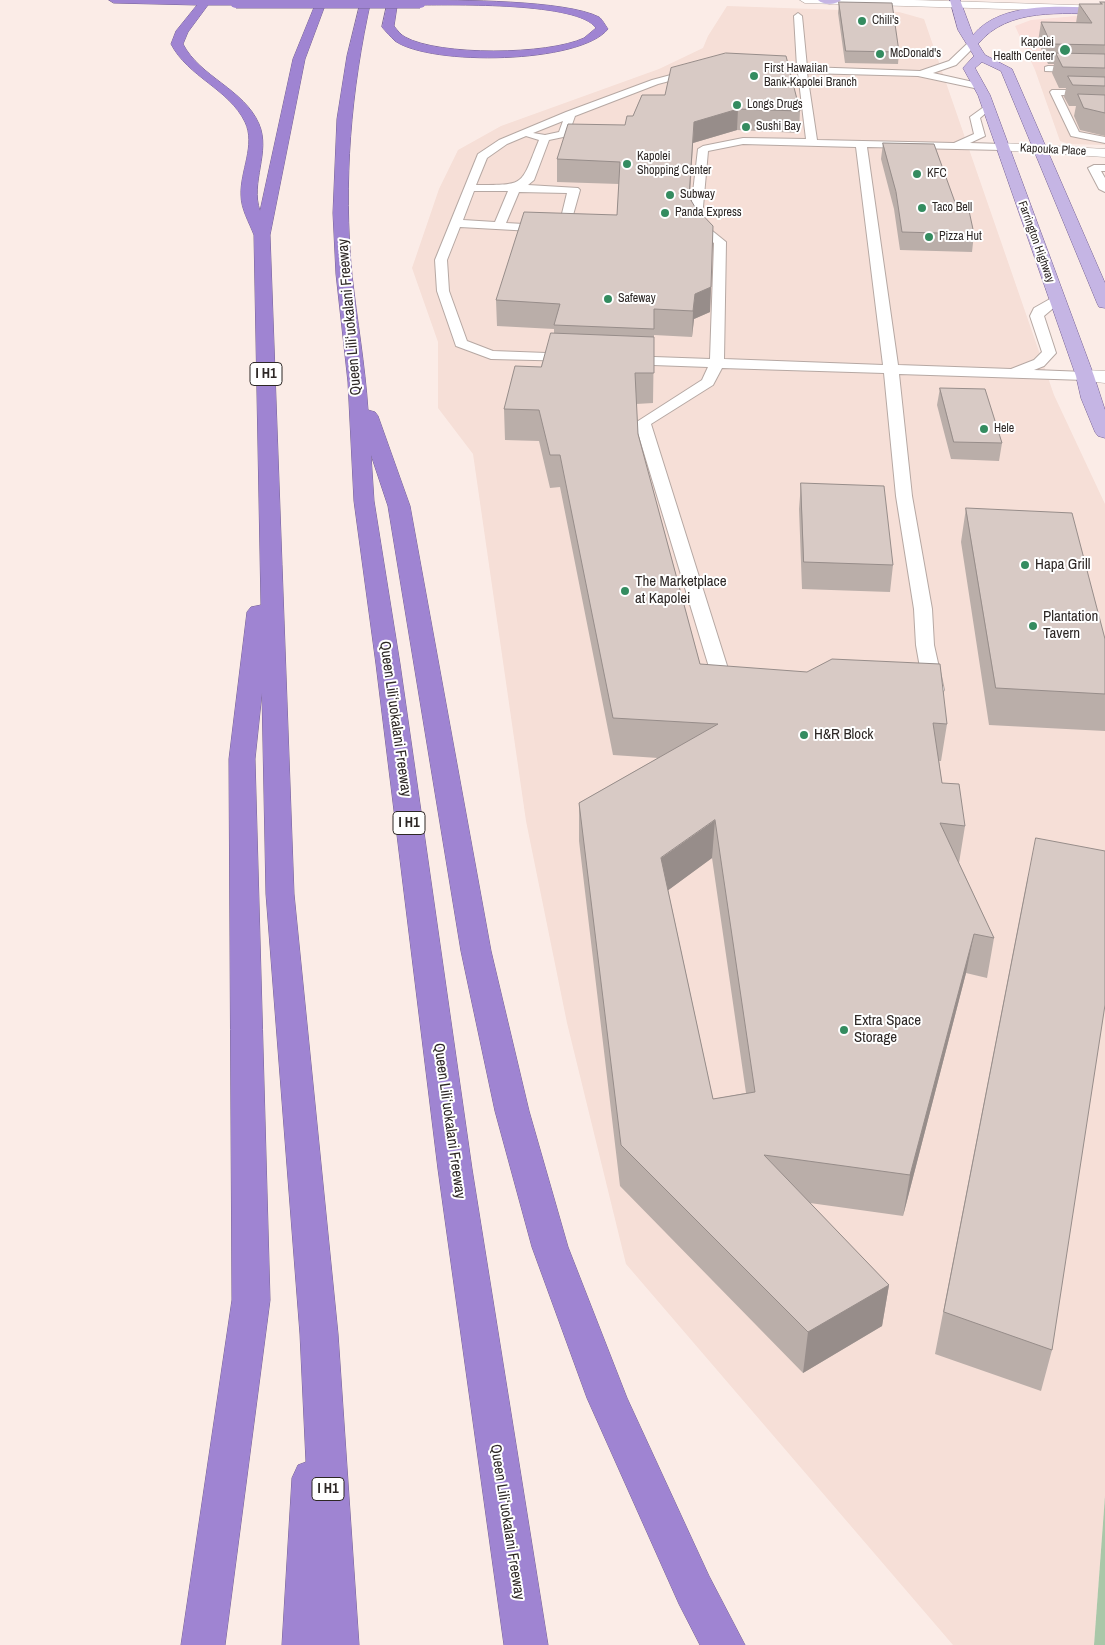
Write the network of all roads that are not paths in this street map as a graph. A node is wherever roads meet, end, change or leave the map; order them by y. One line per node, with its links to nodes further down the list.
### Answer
1 (114, 0): 9 (highway)
2 (322, 0): 44 (highway, I H1)
3 (366, 0): 54 (highway, Queen Liliʻuokalani Freeway / I H1)
4 (393, 0): 9 (highway, bridge)
5 (805, 0): 6 (main road)
6 (823, 0): 7 (main road); 10 (main road)
7 (836, 0)
8 (1036, 0): 11 (main road)
9 (205, 2): 44 (highway)
10 (955, 2): 11 (main road); 13 (main road)
11 (1105, 8): 13 (main road)
12 (798, 16): 18 (lane)
13 (973, 43): 14 (main road); 20 (lane)
14 (980, 57): 22 (main road, Farrington Highway); 36 (main road)
15 (710, 69): 28 (lane)
16 (754, 69): 18 (lane)
17 (1048, 69): 19 (lane)
18 (802, 70): 20 (lane); 32 (lane)
19 (1105, 70)
20 (918, 73): 22 (lane)
21 (1059, 81): 23 (lane)
22 (979, 86): 25 (main road, Farrington Highway)
23 (1055, 92): 24 (lane); 26 (lane)
24 (1105, 93)
25 (988, 107): 34 (lane); 35 (main road, Farrington Highway)
26 (1064, 111): 27 (lane); 31 (lane)
27 (1080, 112)
28 (570, 114): 29 (lane); 30 (lane)
29 (520, 134): 30 (lane); 39 (lane)
30 (544, 138): 40 (lane)
31 (1105, 140)
32 (812, 142): 33 (lane); 49 (lane)
33 (861, 144): 34 (lane); 50 (lane)
34 (946, 146): 35 (lane)
35 (1002, 147): 36 (main road, Kapouka Place); 45 (main road, Farrington Highway)
36 (1040, 151): 37 (main road, Kapouka Place); 46 (main road)
37 (1105, 153)
38 (1105, 168): 41 (lane)
39 (470, 188): 40 (lane); 42 (lane)
40 (515, 188): 43 (lane); 43 (lane)
41 (1105, 189)
42 (457, 223): 43 (lane); 47 (lane)
43 (499, 226)
44 (262, 235): 56 (highway, I H1)
45 (1057, 299): 51 (lane); 52 (main road, Farrington Highway)
46 (1105, 303)
47 (589, 358)
48 (609, 359): 49 (lane)
49 (717, 362): 50 (lane); 57 (lane)
50 (891, 370): 51 (lane); 58 (lane)
51 (1013, 373): 52 (lane)
52 (1085, 376): 53 (main road); 55 (main road, Farrington Highway)
53 (1105, 377)
54 (357, 382): 63 (highway, Queen Liliʻuokalani Freeway / I H1); 64 (highway)
55 (1105, 432)
56 (271, 514): 59 (highway, I H1); 60 (highway)
57 (750, 678)
58 (915, 689)
59 (319, 1334): 61 (highway); 62 (highway, I H1)
60 (203, 1645)
61 (304, 1645)
62 (337, 1645)
63 (526, 1645)
64 (723, 1645)

